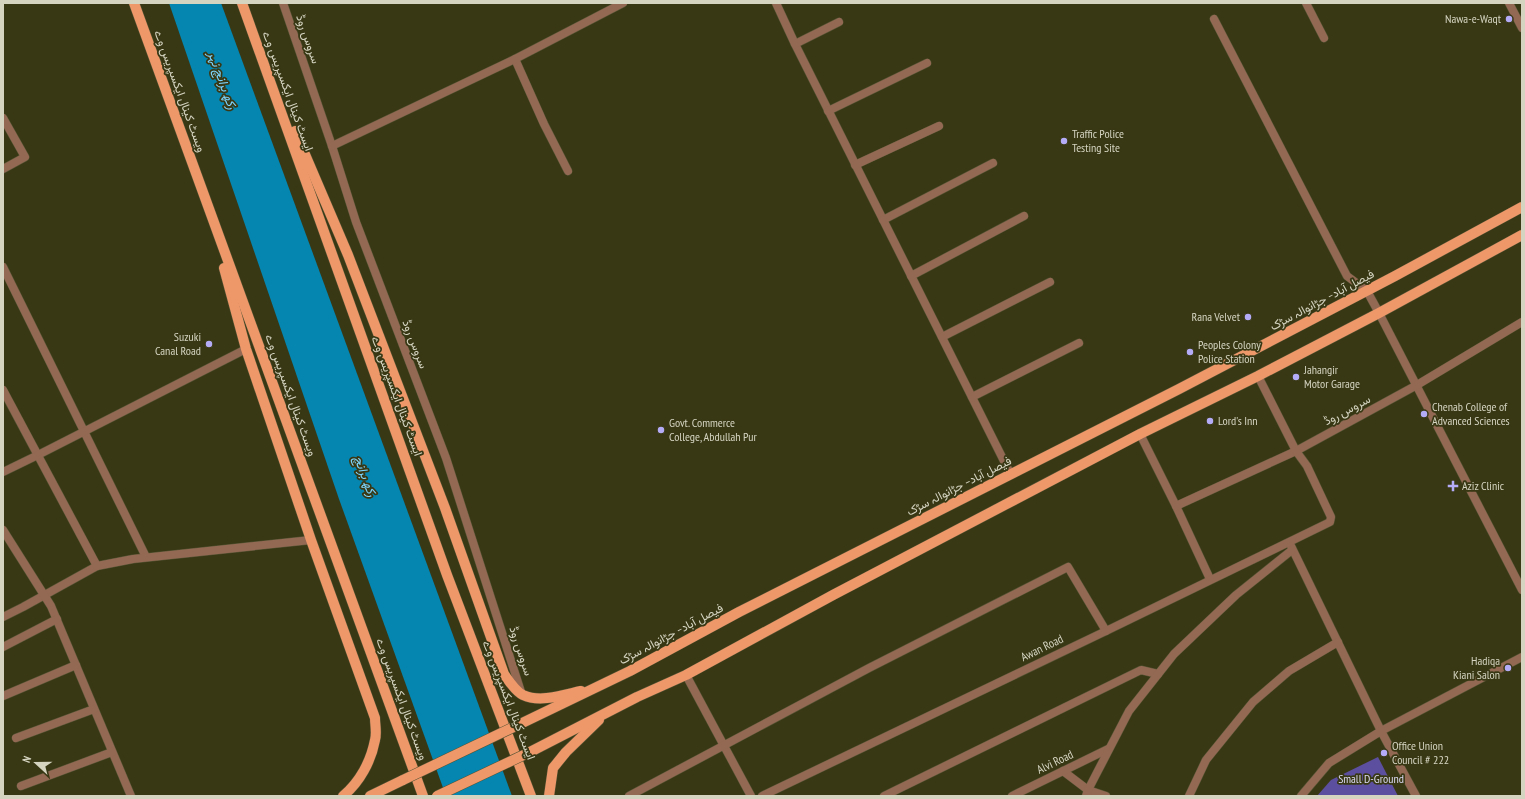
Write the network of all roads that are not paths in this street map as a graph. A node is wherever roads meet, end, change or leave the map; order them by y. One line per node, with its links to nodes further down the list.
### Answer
1 (134, 3): 24 (main road, ویسٹ کینال ایکسپریس وے)
2 (242, 3): 10 (main road, ایسٹ کینال ایکسپریس وے)
3 (283, 3): 19 (street, سروس روڈ)
4 (623, 3): 14 (street)
5 (776, 3): 13 (street)
6 (1306, 3): 12 (street)
7 (1509, 3): 11 (street)
8 (1214, 18): 32 (street)
9 (839, 22): 13 (street)
10 (251, 26): 68 (main road); 85 (main road, ایسٹ کینال ایکسپریس وے)
11 (1522, 28)
12 (1324, 38)
13 (795, 44): 16 (street)
14 (515, 59): 19 (street); 23 (street)
15 (927, 63): 16 (street)
16 (828, 111): 21 (street)
17 (3, 118): 22 (street)
18 (939, 126): 21 (street)
19 (332, 146): 68 (street, سروس روڈ)
20 (993, 163): 27 (street)
21 (855, 165): 27 (street)
22 (3, 169)
23 (568, 171)
24 (206, 200): 37 (main road); 83 (main road, ویسٹ کینال ایکسپریس وے)
25 (1522, 207): 32 (main road, فیصل آباد– جڑانوالہ سڑک)
26 (1024, 216): 30 (street)
27 (883, 220): 30 (street)
28 (1522, 235): 33 (main road)
29 (3, 267): 42 (street)
30 (911, 276): 35 (street)
31 (1050, 282): 35 (street)
32 (1367, 291): 33 (street); 47 (main road, فیصل آباد– جڑانوالہ سڑک)
33 (1379, 313): 38 (main road); 39 (street)
34 (1522, 322): 39 (street, سروس روڈ)
35 (942, 337): 41 (street)
36 (1080, 343): 41 (street)
37 (246, 349): 42 (street); 50 (main road)
38 (1258, 376): 43 (main road); 44 (street)
39 (1417, 385): 44 (street, سروس روڈ); 56 (street)
40 (3, 390): 45 (street)
41 (972, 397): 47 (street)
42 (84, 432): 45 (street); 53 (street)
43 (1140, 434): 48 (street); 66 (main road)
44 (1296, 451): 48 (street, سروس روڈ); 51 (street, Awan Road)
45 (38, 455): 46 (street); 54 (street)
46 (3, 472)
47 (1011, 475): 67 (main road, فیصل آباد– جڑانوالہ سڑک)
48 (1176, 506): 55 (street)
49 (3, 530): 57 (street)
50 (311, 540): 53 (street); 81 (main road)
51 (1288, 541): 52 (street); 55 (street, Awan Road)
52 (1292, 550): 61 (street); 65 (street)
53 (146, 558): 54 (street)
54 (97, 566): 57 (street)
55 (1210, 579): 60 (street, Awan Road)
56 (1522, 590)
57 (44, 595): 58 (street); 59 (street)
58 (3, 617)
59 (57, 619): 62 (street); 64 (street)
60 (1106, 631): 74 (street); 89 (street, Awan Road)
61 (1338, 642): 72 (street); 93 (street)
62 (3, 647)
63 (1522, 657): 72 (street)
64 (76, 665): 69 (street); 70 (street)
65 (1158, 674): 75 (street); 90 (street)
66 (686, 675): 71 (main road); 74 (street)
67 (596, 687): 68 (main road); 82 (main road, فیصل آباد– جڑانوالہ سڑک, bridge)
68 (522, 695)
69 (3, 696)
70 (94, 709): 73 (street); 76 (street)
71 (606, 713): 84 (main road, bridge); 86 (main road)
72 (1381, 731): 94 (street); 95 (street)
73 (16, 738)
74 (724, 745): 87 (street); 88 (street)
75 (1108, 750): 77 (street, Alvi Road); 79 (street)
76 (112, 752): 78 (street); 80 (street)
77 (1063, 771): 79 (street); 91 (street, Alvi Road)
78 (21, 786)
79 (1087, 793): 92 (street)
80 (131, 796)
81 (343, 796)
82 (370, 796)
83 (423, 796)
84 (437, 796)
85 (530, 796)
86 (549, 796)
87 (628, 796)
88 (751, 796)
89 (762, 796)
90 (884, 796)
91 (1012, 796)
92 (1106, 796)
93 (1189, 796)
94 (1301, 796)
95 (1416, 796)

